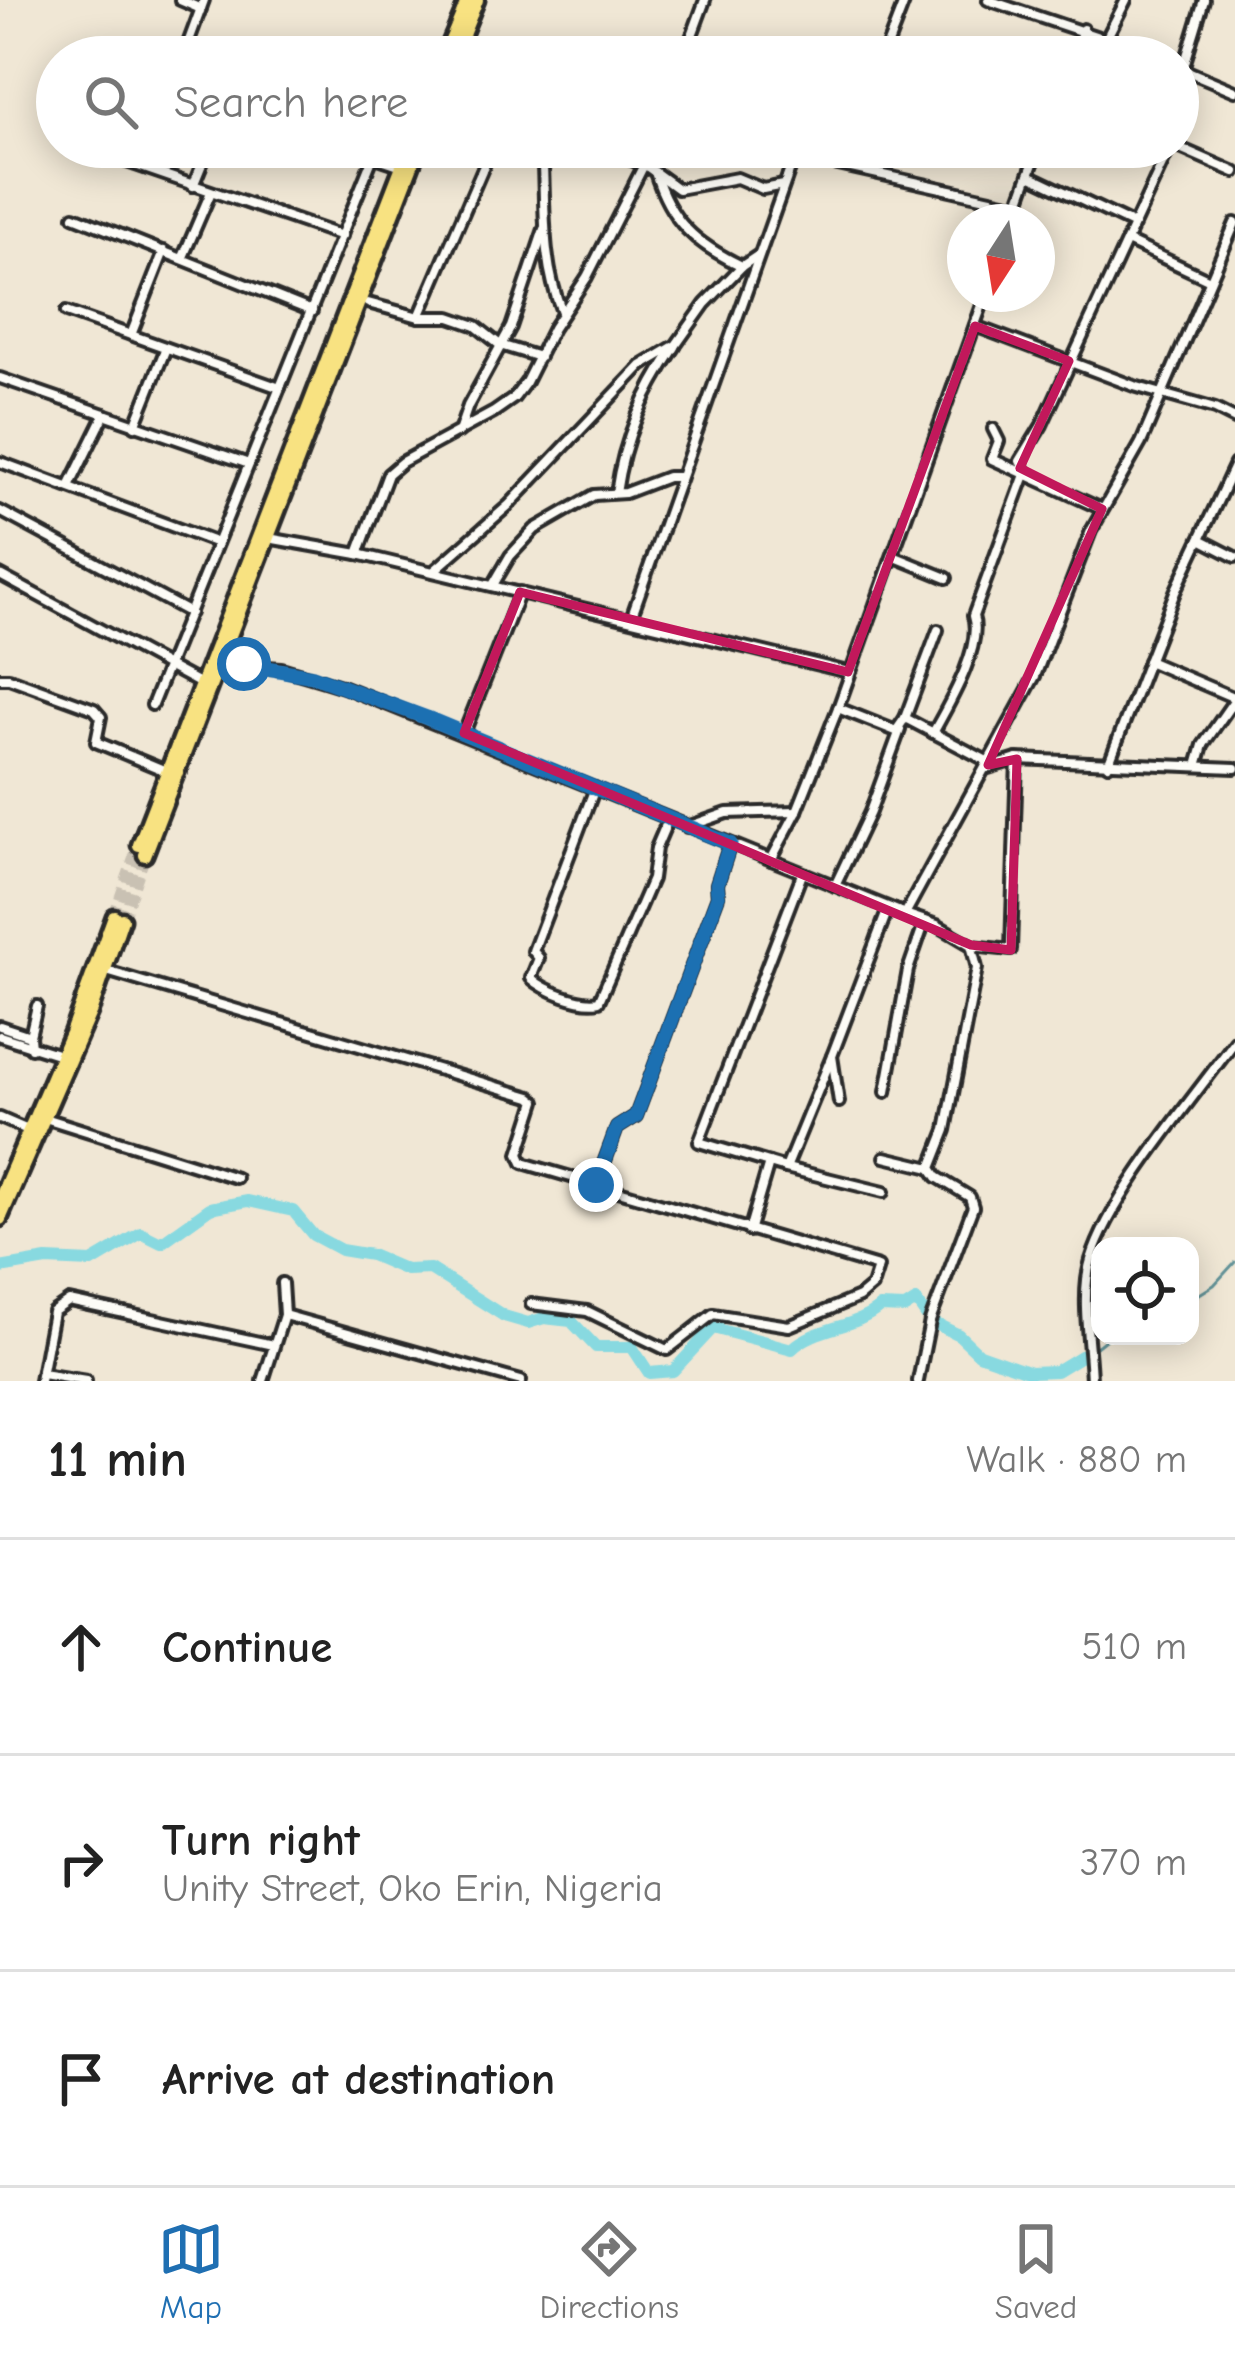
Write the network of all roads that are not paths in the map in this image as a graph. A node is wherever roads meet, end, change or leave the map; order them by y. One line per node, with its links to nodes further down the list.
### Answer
1 (180, 0): 9 (street)
2 (468, 0): 12 (main road)
3 (477, 0): 13 (main road)
4 (705, 0): 14 (street)
5 (905, 0): 15 (street)
6 (988, 0): 10 (street)
7 (1126, 0): 18 (street)
8 (1204, 0): 19 (street)
9 (202, 4): 11 (street)
10 (1083, 29): 16 (street); 17 (street)
11 (191, 36)
12 (453, 36)
13 (462, 36)
14 (692, 36)
15 (891, 36)
16 (1080, 36)
17 (1104, 36)
18 (1108, 36)
19 (1192, 36)
20 (1199, 76): 21 (street)
21 (1235, 91)
22 (1199, 157): 37 (street)
23 (142, 168): 40 (street)
24 (200, 168): 40 (street)
25 (369, 168): 48 (street)
26 (401, 168): 86 (main road)
27 (406, 168): 86 (main road)
28 (483, 168): 60 (street)
29 (543, 168): 47 (street)
30 (643, 168): 59 (street)
31 (649, 168): 36 (street)
32 (791, 168): 39 (street)
33 (856, 168): 42 (street)
34 (1032, 168): 38 (street)
35 (1163, 168): 46 (street)
36 (655, 172): 39 (street); 53 (street)
37 (1235, 172)
38 (1029, 175): 43 (street); 46 (street)
39 (784, 184): 51 (street)
40 (193, 186): 41 (street)
41 (211, 192): 48 (street); 52 (street)
42 (1014, 204)
43 (1018, 204)
44 (74, 216): 50 (street)
45 (1235, 223): 54 (street)
46 (1132, 224): 49 (street)
47 (544, 229): 59 (street); 63 (street)
48 (342, 236): 56 (street)
49 (1127, 242): 54 (street); 67 (street)
50 (164, 251): 52 (street); 62 (street)
51 (758, 255): 53 (street); 80 (street)
52 (183, 257): 56 (street)
53 (742, 266): 64 (street)
54 (1210, 280): 70 (street)
55 (368, 303): 60 (street)
56 (312, 311): 69 (street)
57 (66, 312): 62 (street)
58 (979, 312): 61 (street)
59 (563, 313): 66 (street)
60 (418, 317): 63 (street)
61 (974, 326): 67 (street); 90 (street)
62 (130, 335): 65 (street)
63 (500, 345): 66 (street); 75 (street)
64 (676, 345): 83 (street); 92 (street)
65 (166, 348): 69 (street); 73 (street)
66 (539, 357): 75 (street)
67 (1069, 361): 70 (street); 79 (street)
68 (0, 378): 71 (street)
69 (280, 388): 77 (street)
70 (1161, 393): 72 (street); 84 (street)
71 (105, 414): 73 (street); 81 (street)
72 (1235, 419)
73 (135, 426): 77 (street)
74 (992, 429): 79 (street)
75 (458, 434): 89 (street)
76 (0, 462): 81 (street)
77 (249, 464): 88 (street)
78 (1235, 464): 82 (street)
79 (1026, 472): 84 (street); 114 (street)
80 (680, 477): 83 (street); 98 (street)
81 (70, 487): 88 (street)
82 (1230, 488): 87 (street)
83 (616, 494): 95 (street)
84 (1102, 509): 116 (street)
85 (0, 511): 97 (street)
86 (265, 537): 89 (street); 100 (main road)
87 (1200, 539): 91 (street); 101 (street)
88 (217, 543): 97 (street)
89 (358, 554): 92 (street)
90 (893, 556): 94 (street); 105 (street)
91 (1235, 557)
92 (434, 571): 95 (street)
93 (0, 575): 104 (street)
94 (947, 578)
95 (493, 585): 96 (street)
96 (520, 592): 98 (street); 113 (street)
97 (190, 613): 104 (street)
98 (631, 618): 105 (street)
99 (938, 630): 111 (street)
100 (220, 646): 102 (main road); 103 (street); 107 (main road)
101 (1148, 661): 108 (street); 117 (street)
102 (219, 664): 103 (street); 120 (main road)
103 (270, 666): 113 (street)
104 (167, 668): 107 (street); 109 (street)
105 (848, 672): 110 (street)
106 (0, 679): 120 (street)
107 (201, 684): 120 (main road)
108 (1235, 699): 118 (street)
109 (152, 705)
110 (838, 708): 112 (street); 123 (street)
111 (905, 718): 112 (street); 114 (street)
112 (900, 730): 129 (street)
113 (464, 733): 122 (street)
114 (933, 733): 116 (street)
115 (1017, 759): 117 (street); 121 (street); 134 (street)
116 (989, 762): 121 (street)
117 (1108, 765): 118 (street)
118 (1198, 766): 119 (street)
119 (1235, 768)
120 (168, 771)
121 (981, 771): 131 (street)
122 (595, 788): 124 (street); 124 (street)
123 (797, 811): 125 (street); 127 (street)
124 (668, 820): 125 (street)
125 (686, 827): 126 (street)
126 (730, 844): 127 (street); 153 (street)
127 (771, 860): 128 (street)
128 (802, 874): 129 (street); 149 (street)
129 (835, 886): 130 (street)
130 (888, 909): 131 (street); 142 (street)
131 (905, 914): 133 (street)
132 (118, 917): 135 (main road)
133 (925, 921): 134 (street); 143 (street)
134 (971, 945): 151 (street)
135 (100, 968): 141 (main road); 146 (main road); 153 (street)
136 (37, 1006): 138 (street)
137 (0, 1030): 138 (street); 140 (street)
138 (30, 1036): 140 (street)
139 (1235, 1041): 167 (street)
140 (31, 1048): 141 (street)
141 (62, 1056): 147 (main road)
142 (832, 1056): 144 (street); 150 (street)
143 (886, 1092)
144 (839, 1102)
145 (0, 1118): 147 (street)
146 (45, 1118): 152 (street); 156 (main road)
147 (30, 1131): 155 (main road)
148 (884, 1156): 151 (street)
149 (769, 1163): 150 (street); 157 (street)
150 (786, 1168): 154 (street)
151 (931, 1168): 166 (street)
152 (236, 1178)
153 (596, 1185): 157 (street)
154 (884, 1192)
155 (0, 1198)
156 (0, 1219)
157 (749, 1231): 159 (street)
158 (283, 1283): 160 (street)
159 (531, 1304)
160 (284, 1316): 161 (street); 165 (street)
161 (273, 1346): 162 (street); 164 (street)
162 (41, 1377): 163 (street)
163 (86, 1381)
164 (263, 1381)
165 (521, 1381)
166 (918, 1381)
167 (1091, 1381)

